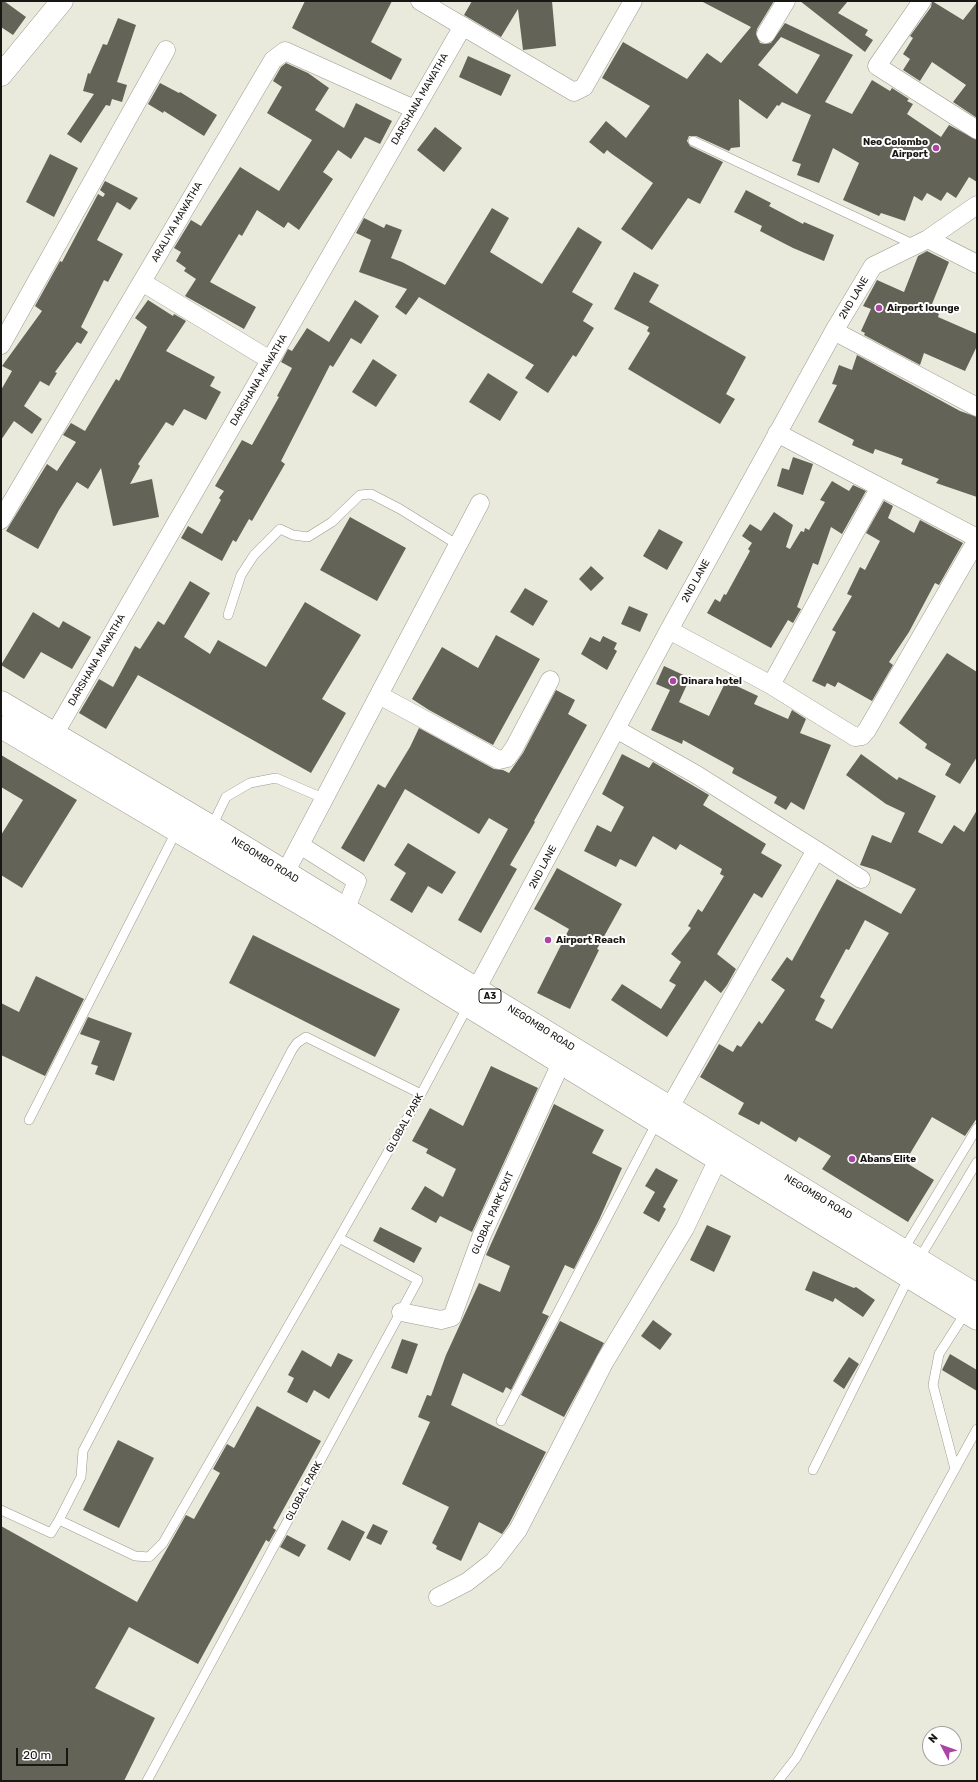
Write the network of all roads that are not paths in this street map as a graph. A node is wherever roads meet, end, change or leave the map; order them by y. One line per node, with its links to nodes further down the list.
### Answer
1 (62, 1): 9 (main road)
2 (420, 1): 6 (street)
3 (633, 1): 6 (street)
4 (786, 1): 7 (street)
5 (922, 1): 11 (street)
6 (463, 26): 10 (street, DARSHANA MAWATHA)
7 (766, 34)
8 (166, 50): 18 (street)
9 (1, 75)
10 (414, 109): 16 (street, ARALIYA MAWATHA); 19 (street, DARSHANA MAWATHA)
11 (977, 130)
12 (693, 141): 14 (lane)
13 (977, 205): 14 (street, 2ND LANE)
14 (922, 242): 15 (street); 17 (street, 2ND LANE)
15 (977, 264)
16 (142, 282): 19 (street); 24 (street, ARALIYA MAWATHA)
17 (834, 331): 20 (street); 21 (street, 2ND LANE)
18 (1, 345)
19 (270, 360): 35 (street, DARSHANA MAWATHA)
20 (977, 407)
21 (777, 433): 22 (street); 28 (street, 2ND LANE)
22 (880, 487): 25 (street); 30 (street)
23 (480, 503): 26 (street)
24 (1, 520)
25 (977, 539): 30 (street)
26 (458, 545): 27 (lane); 31 (street)
27 (228, 615)
28 (669, 630): 30 (street); 34 (street, 2ND LANE)
29 (550, 680): 31 (street)
30 (771, 686)
31 (379, 695): 36 (street)
32 (1, 702): 35 (main road, NEGOMBO ROAD / A3)
33 (1, 727): 38 (main road, NEGOMBO ROAD / A3)
34 (616, 729): 40 (street); 44 (street, 2ND LANE)
35 (55, 733): 37 (main road, NEGOMBO ROAD / A3)
36 (324, 798): 37 (lane); 39 (street)
37 (212, 827): 41 (main road, NEGOMBO ROAD / A3)
38 (176, 832): 43 (main road, NEGOMBO ROAD / A3); 48 (lane)
39 (300, 845): 41 (street); 43 (street)
40 (816, 850): 42 (street); 47 (street)
41 (285, 872): 43 (main road, NEGOMBO ROAD / A3)
42 (861, 879)
43 (342, 918): 44 (main road, NEGOMBO ROAD / A3)
44 (473, 997): 45 (main road, NEGOMBO ROAD / A3); 46 (lane, GLOBAL PARK); 47 (main road, NEGOMBO ROAD / A3)
45 (562, 1063): 47 (main road, NEGOMBO ROAD / A3); 55 (street, GLOBAL PARK EXIT)
46 (421, 1094): 52 (lane, GLOBAL PARK); 61 (lane)
47 (663, 1115): 50 (main road, NEGOMBO ROAD / A3); 53 (main road, NEGOMBO ROAD / A3); 56 (lane)
48 (29, 1120)
49 (977, 1128): 53 (lane)
50 (718, 1159): 53 (main road, NEGOMBO ROAD / A3); 62 (street)
51 (977, 1162): 53 (lane)
52 (339, 1238): 55 (lane, GLOBAL PARK); 61 (lane, GLOBAL PARK)
53 (910, 1262): 54 (main road, NEGOMBO ROAD / A3); 59 (lane)
54 (973, 1309): 58 (lane)
55 (401, 1312): 63 (lane, GLOBAL PARK)
56 (502, 1421)
57 (977, 1429): 58 (lane)
58 (955, 1469): 64 (lane)
59 (813, 1470)
60 (1, 1510): 61 (lane)
61 (58, 1520)
62 (438, 1597)
63 (147, 1781)
64 (778, 1781)

